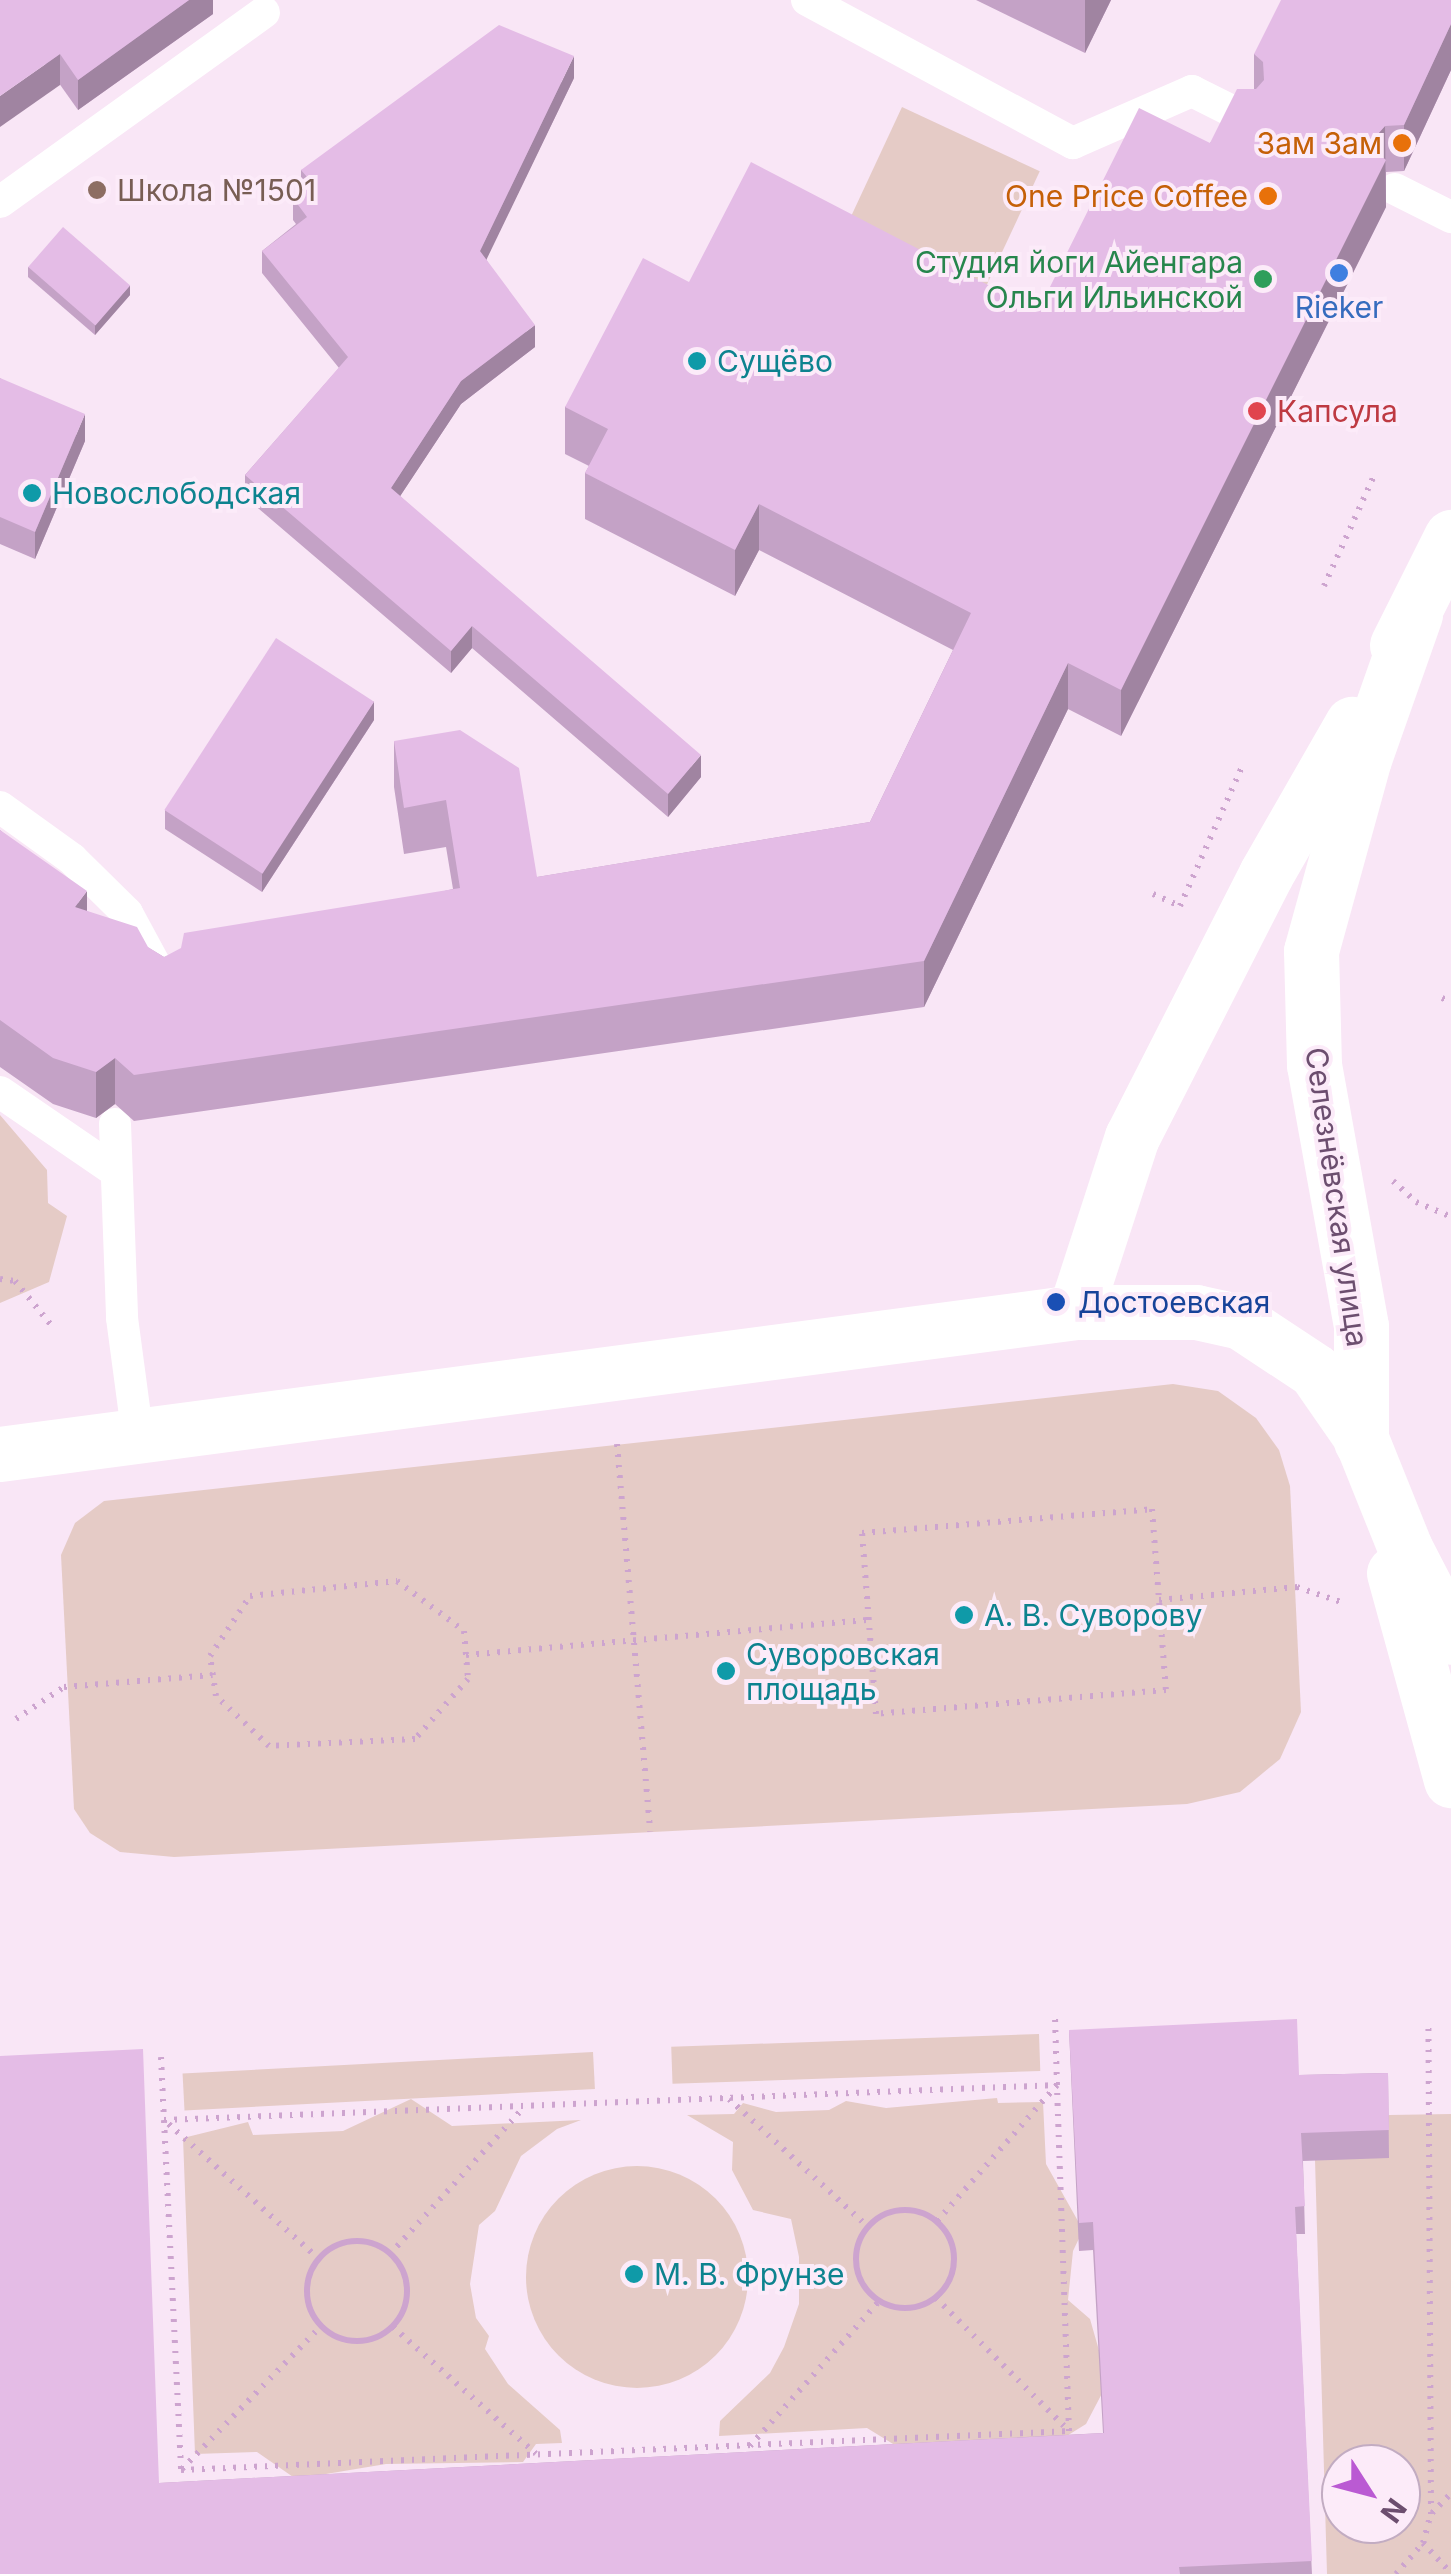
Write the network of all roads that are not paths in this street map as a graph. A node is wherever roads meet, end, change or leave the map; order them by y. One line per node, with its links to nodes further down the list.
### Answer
1 (807, 0): 3 (lane)
2 (264, 12): 5 (lane)
3 (1246, 118)
4 (1394, 189): 6 (lane)
5 (0, 202)
6 (1451, 216)
7 (1451, 537): 8 (main road, Селезнёвская улица)
8 (1414, 614): 14 (main road, Селезнёвская улица); 15 (main road, Селезнёвская улица)
9 (0, 807): 10 (lane)
10 (165, 983)
11 (0, 1092): 13 (lane)
12 (115, 1124): 13 (lane)
13 (114, 1170): 16 (lane)
14 (1076, 1312): 15 (main road); 16 (main road)
15 (1360, 1436): 18 (main road); 19 (main road)
16 (138, 1438): 17 (main road)
17 (0, 1454)
18 (1451, 1637)
19 (1451, 1780)

